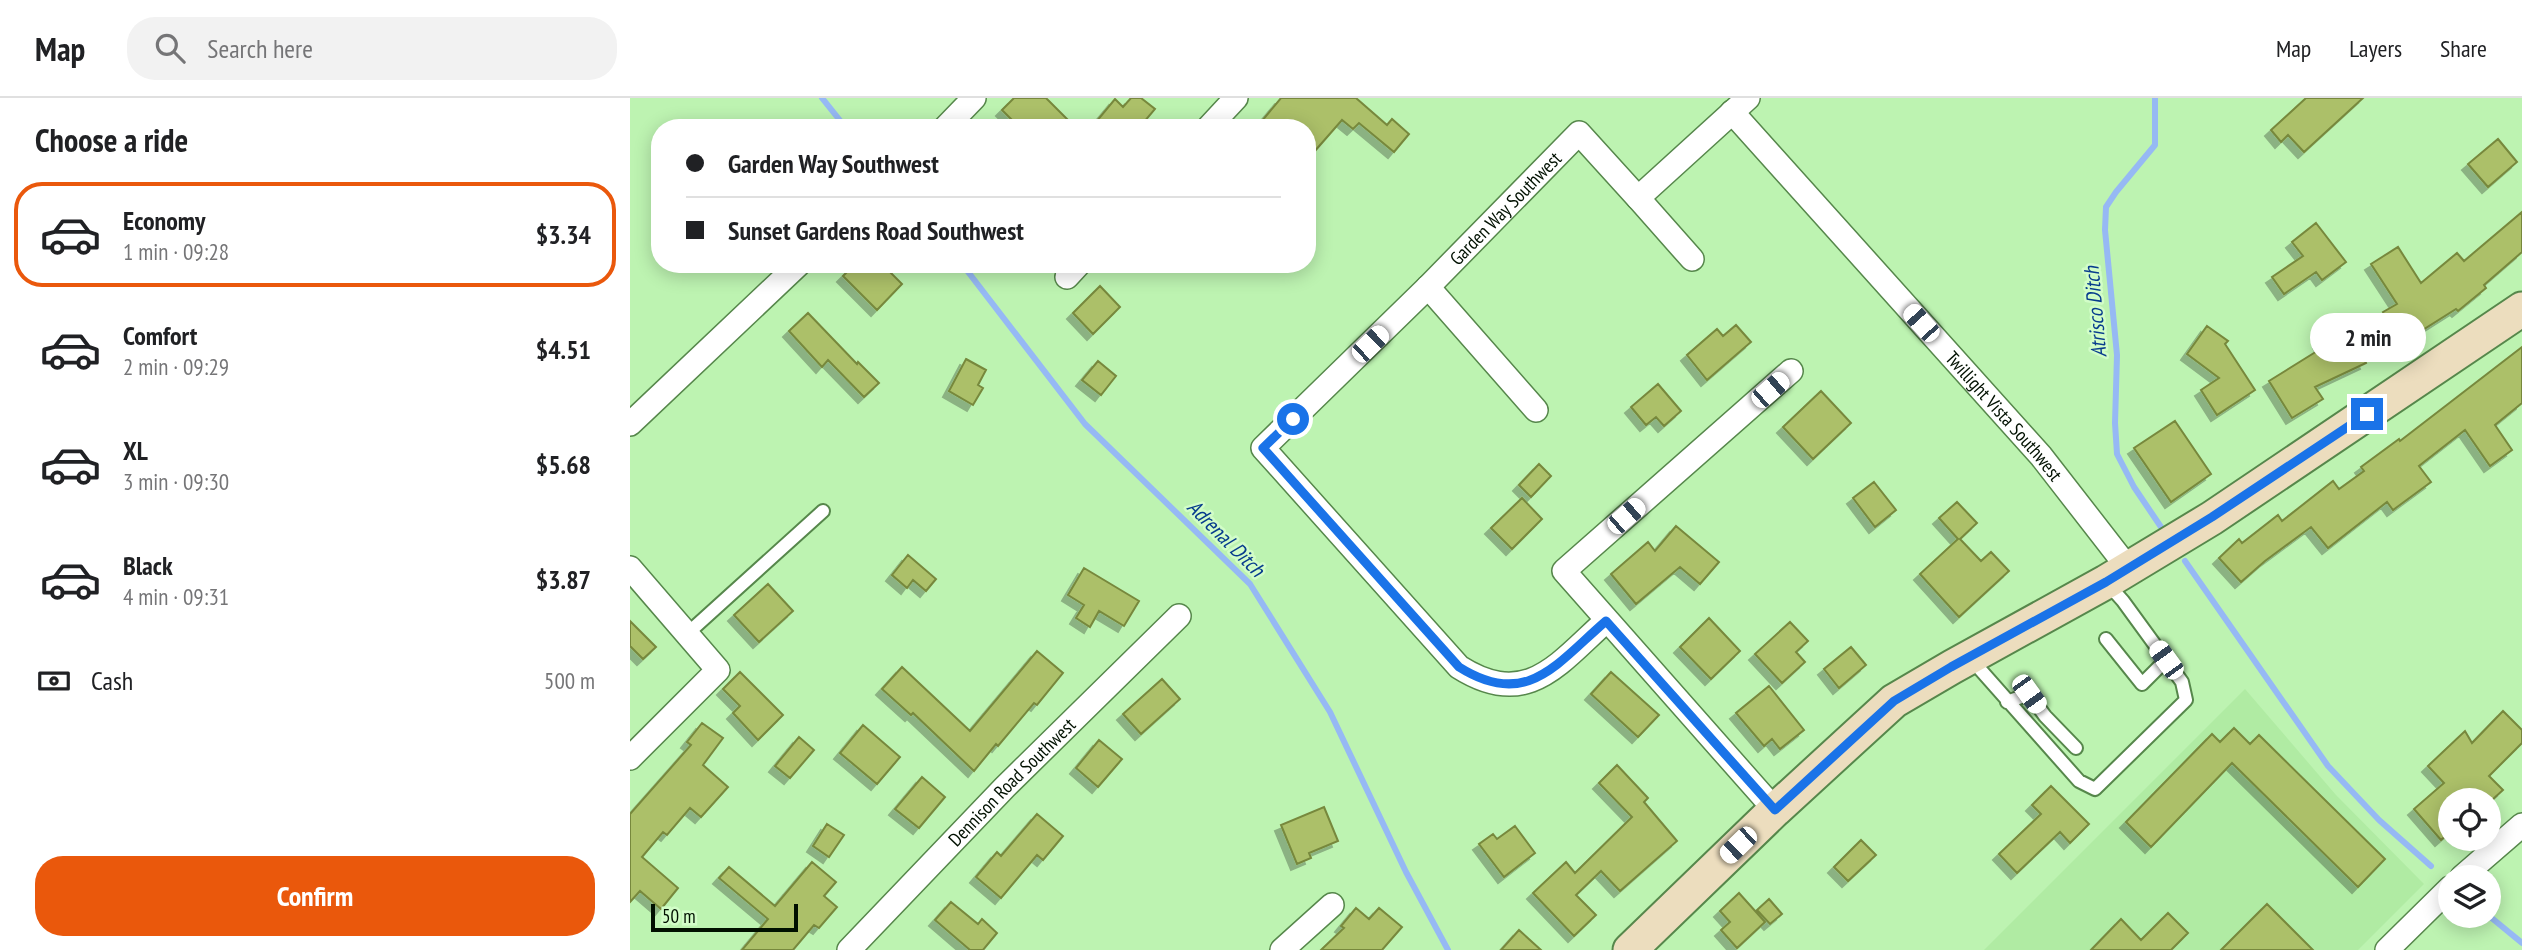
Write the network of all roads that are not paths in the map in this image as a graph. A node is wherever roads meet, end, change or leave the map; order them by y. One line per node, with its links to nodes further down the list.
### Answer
1 (974, 98): 4 (street)
2 (1236, 98): 5 (street)
3 (1740, 105): 6 (street); 16 (street, Twillight Vista Southwest)
4 (953, 119)
5 (1216, 119)
6 (1638, 198): 7 (street); 9 (street, Garden Way Southwest)
7 (1692, 258)
8 (789, 273): 13 (street)
9 (1428, 288): 12 (street); 18 (street, Garden Way Southwest)
10 (2522, 309): 16 (street)
11 (1791, 371): 18 (street)
12 (1536, 410)
13 (630, 424)
14 (823, 511): 19 (lane)
15 (630, 568): 19 (street)
16 (2124, 571): 21 (street); 22 (lane)
17 (1179, 615): 31 (street, Dennison Road Southwest)
18 (1606, 621): 26 (street)
19 (687, 634): 25 (street)
20 (2106, 639): 22 (lane)
21 (1969, 658): 23 (lane); 26 (street)
22 (2166, 660): 23 (lane)
23 (2007, 702): 24 (lane)
24 (2076, 748)
25 (630, 758)
26 (1775, 810): 33 (street)
27 (2522, 825): 28 (street)
28 (2475, 865)
29 (2438, 900): 34 (street)
30 (1332, 905): 32 (street)
31 (849, 950)
32 (1282, 950)
33 (1630, 950)
34 (2387, 950)

